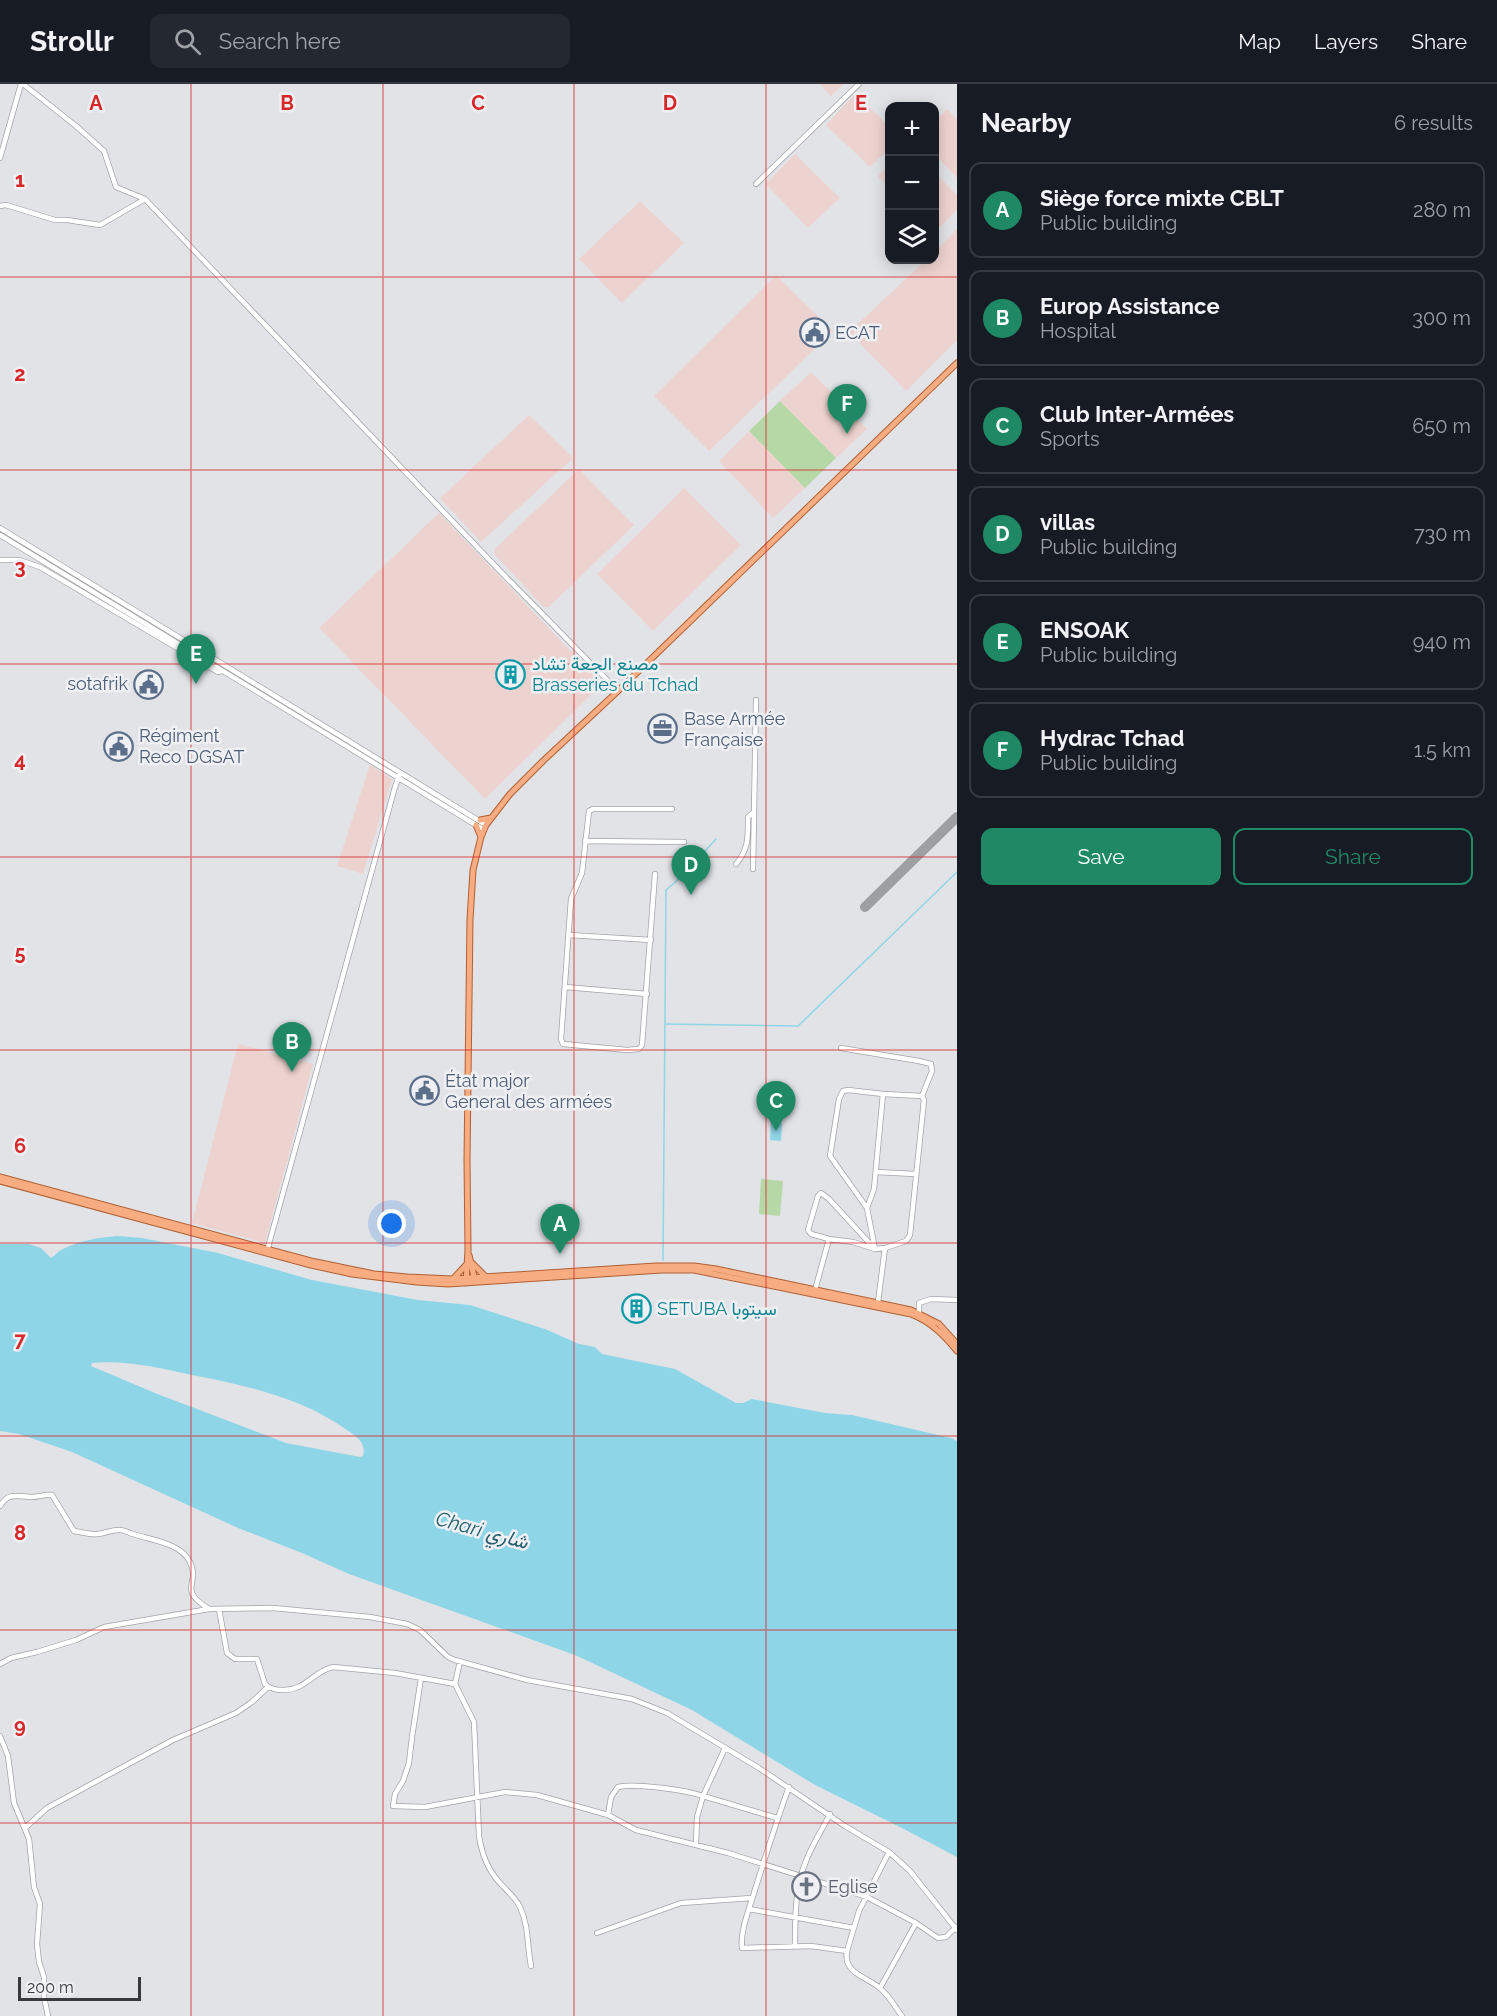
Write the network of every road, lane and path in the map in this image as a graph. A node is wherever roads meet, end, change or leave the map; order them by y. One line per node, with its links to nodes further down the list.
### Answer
1 (22, 84): 3 (street); 5 (street)
2 (859, 84): 4 (street)
3 (0, 158)
4 (756, 184)
5 (145, 199): 6 (street); 12 (street)
6 (0, 206)
7 (957, 363): 12 (main road)
8 (0, 528): 11 (street)
9 (0, 535): 11 (street)
10 (0, 560): 11 (street)
11 (224, 668): 14 (street)
12 (618, 691): 17 (main road)
13 (756, 700): 16 (street)
14 (400, 774): 18 (street); 40 (street)
15 (672, 809): 21 (street)
16 (754, 812): 23 (street); 24 (street)
17 (491, 818): 18 (main road); 19 (main road)
18 (478, 823): 19 (street); 20 (main road)
19 (485, 827): 20 (main road)
20 (481, 837): 41 (main road)
21 (585, 841): 22 (street); 26 (street)
22 (684, 842)
23 (736, 864)
24 (753, 868)
25 (655, 874): 27 (street)
26 (569, 935): 27 (street); 28 (street)
27 (651, 940): 29 (street)
28 (565, 987): 29 (street); 29 (street)
29 (647, 994)
30 (841, 1048): 32 (street)
31 (883, 1094): 32 (street); 33 (street); 36 (street)
32 (922, 1096): 34 (street)
33 (876, 1172): 34 (street); 36 (street)
34 (915, 1174): 38 (street)
35 (0, 1179): 40 (main road)
36 (867, 1208): 39 (street)
37 (829, 1239): 39 (street); 39 (street); 46 (street)
38 (885, 1248): 39 (street); 48 (street)
39 (875, 1249)
40 (267, 1251): 43 (main road); 45 (main road)
41 (469, 1263): 42 (main road); 43 (main road); 44 (main road); 45 (main road)
42 (486, 1277): 44 (main road); 46 (main road)
43 (453, 1279): 45 (main road)
44 (475, 1280): 45 (main road); 46 (main road)
45 (466, 1281)
46 (818, 1292): 48 (main road); 51 (main road)
47 (957, 1300): 49 (street)
48 (878, 1302): 49 (main road)
49 (919, 1313): 50 (main road)
50 (957, 1344)
51 (957, 1351)
52 (0, 1506): 53 (street)
53 (209, 1609): 54 (street); 56 (street)
54 (219, 1609): 55 (street); 59 (street)
55 (460, 1661): 58 (street); 61 (street)
56 (0, 1664)
57 (421, 1678): 58 (street); 59 (street); 63 (street)
58 (455, 1684): 63 (street)
59 (268, 1687): 68 (street)
60 (0, 1736): 68 (street)
61 (725, 1748): 62 (street); 64 (street)
62 (789, 1787): 65 (street); 67 (street)
63 (478, 1796): 66 (street); 83 (street)
64 (703, 1796): 66 (street); 67 (street); 69 (street)
65 (830, 1814): 70 (street); 72 (street)
66 (608, 1815): 69 (street)
67 (777, 1818): 71 (street)
68 (25, 1828): 85 (street)
69 (696, 1845): 71 (street)
70 (889, 1852): 73 (street); 79 (street)
71 (763, 1864): 72 (street); 74 (street)
72 (801, 1875): 73 (street); 76 (street)
73 (867, 1897): 77 (street); 78 (street)
74 (752, 1898): 75 (street); 80 (street)
75 (749, 1909): 76 (street); 81 (street)
76 (795, 1917): 78 (street); 81 (street)
77 (916, 1923): 79 (street); 84 (street)
78 (854, 1928): 82 (street)
79 (956, 1928)
80 (597, 1933)
81 (795, 1945): 82 (street)
82 (847, 1951): 84 (street)
83 (531, 1966)
84 (880, 1988): 86 (street)
85 (48, 2016)
86 (902, 2016)

